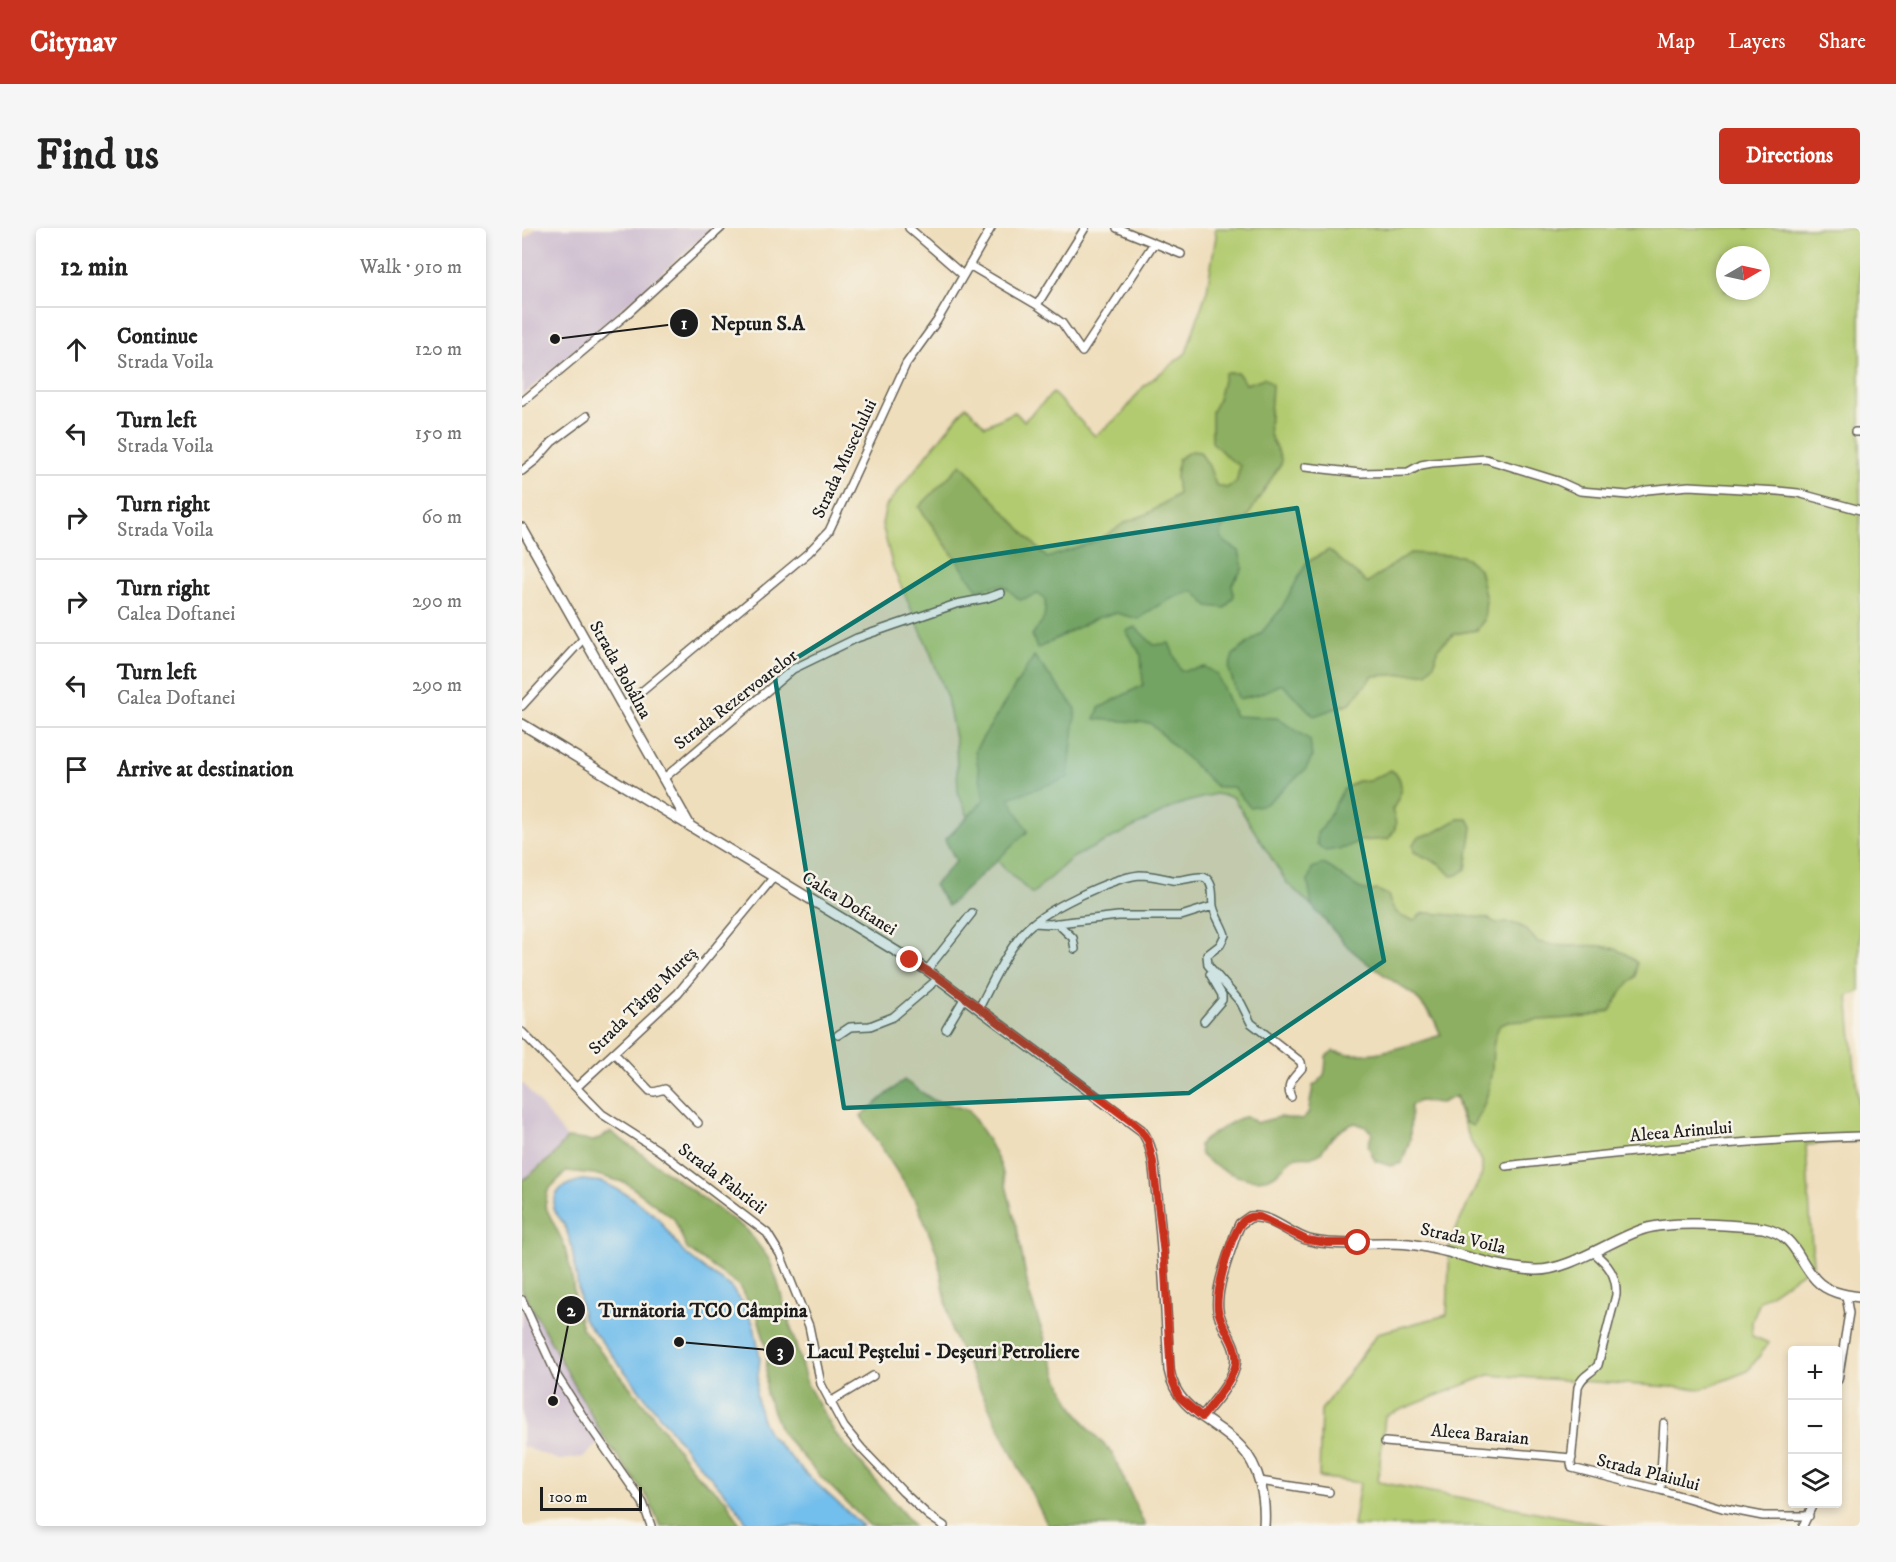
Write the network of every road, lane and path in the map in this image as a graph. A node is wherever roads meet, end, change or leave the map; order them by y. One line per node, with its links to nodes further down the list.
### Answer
1 (721, 228): 11 (street)
2 (909, 228): 9 (street)
3 (991, 228): 8 (street, Strada Muscelului)
4 (1085, 228): 10 (street)
5 (1117, 228): 6 (street)
6 (1154, 243): 7 (street); 10 (street)
7 (1181, 254)
8 (969, 265): 9 (street, Strada Muscelului); 10 (street)
9 (963, 275): 20 (street, Strada Muscelului)
10 (1037, 305)
11 (522, 402)
12 (587, 416): 14 (street)
13 (1305, 467): 15 (street)
14 (522, 471)
15 (1860, 510)
16 (522, 528): 18 (main road, Strada Bobâlna)
17 (1001, 593): 22 (street, Strada Rezervoarelor)
18 (583, 639): 19 (street); 20 (main road, Strada Bobâlna)
19 (522, 706)
20 (622, 708): 22 (main road, Strada Bobâlna)
21 (522, 724): 23 (main road, Calea Doftanei)
22 (663, 779): 23 (main road, Strada Bobâlna)
23 (691, 826): 24 (main road, Calea Doftanei)
24 (774, 878): 31 (main road, Calea Doftanei); 39 (street, Strada Târgu Mureș)
25 (1213, 906): 27 (street); 28 (street); 30 (street)
26 (972, 913): 31 (street)
27 (1034, 923): 28 (street); 34 (street)
28 (1057, 923): 29 (street)
29 (1075, 948)
30 (1208, 965): 35 (street); 41 (street)
31 (927, 970): 32 (main road, Calea Doftanei)
32 (939, 978): 33 (main road, Calea Doftanei); 38 (street)
33 (965, 998): 34 (main road, Calea Doftanei); 36 (street)
34 (979, 1008): 52 (main road, Calea Doftanei)
35 (1204, 1021)
36 (946, 1029)
37 (522, 1032): 40 (street, Strada Fabricii)
38 (838, 1035)
39 (614, 1053): 40 (street, Strada Târgu Mureș); 42 (street)
40 (578, 1087): 51 (street, Strada Fabricii)
41 (1291, 1097)
42 (698, 1123)
43 (1860, 1136): 44 (street, Aleea Arinului)
44 (1506, 1166)
45 (1593, 1252): 46 (main road, Strada Voila); 52 (main road, Strada Voila); 55 (street, Strada Plaiului)
46 (1846, 1296): 47 (main road, Strada Voila); 49 (street)
47 (1860, 1297)
48 (522, 1300): 61 (street)
49 (1842, 1356)
50 (873, 1376): 51 (street)
51 (830, 1402): 62 (street, Strada Fabricii)
52 (1202, 1417): 56 (main road, Calea Doftanei)
53 (1664, 1423): 57 (street)
54 (1385, 1442): 55 (street, Aleea Baraian)
55 (1572, 1458): 57 (street, Strada Plaiului)
56 (1260, 1481): 58 (street); 63 (main road, Calea Doftanei)
57 (1660, 1490): 60 (street, Strada Plaiului)
58 (1329, 1492)
59 (1811, 1508): 60 (street)
60 (1809, 1516): 64 (street)
61 (651, 1526)
62 (944, 1526)
63 (1264, 1526)
64 (1803, 1526)

